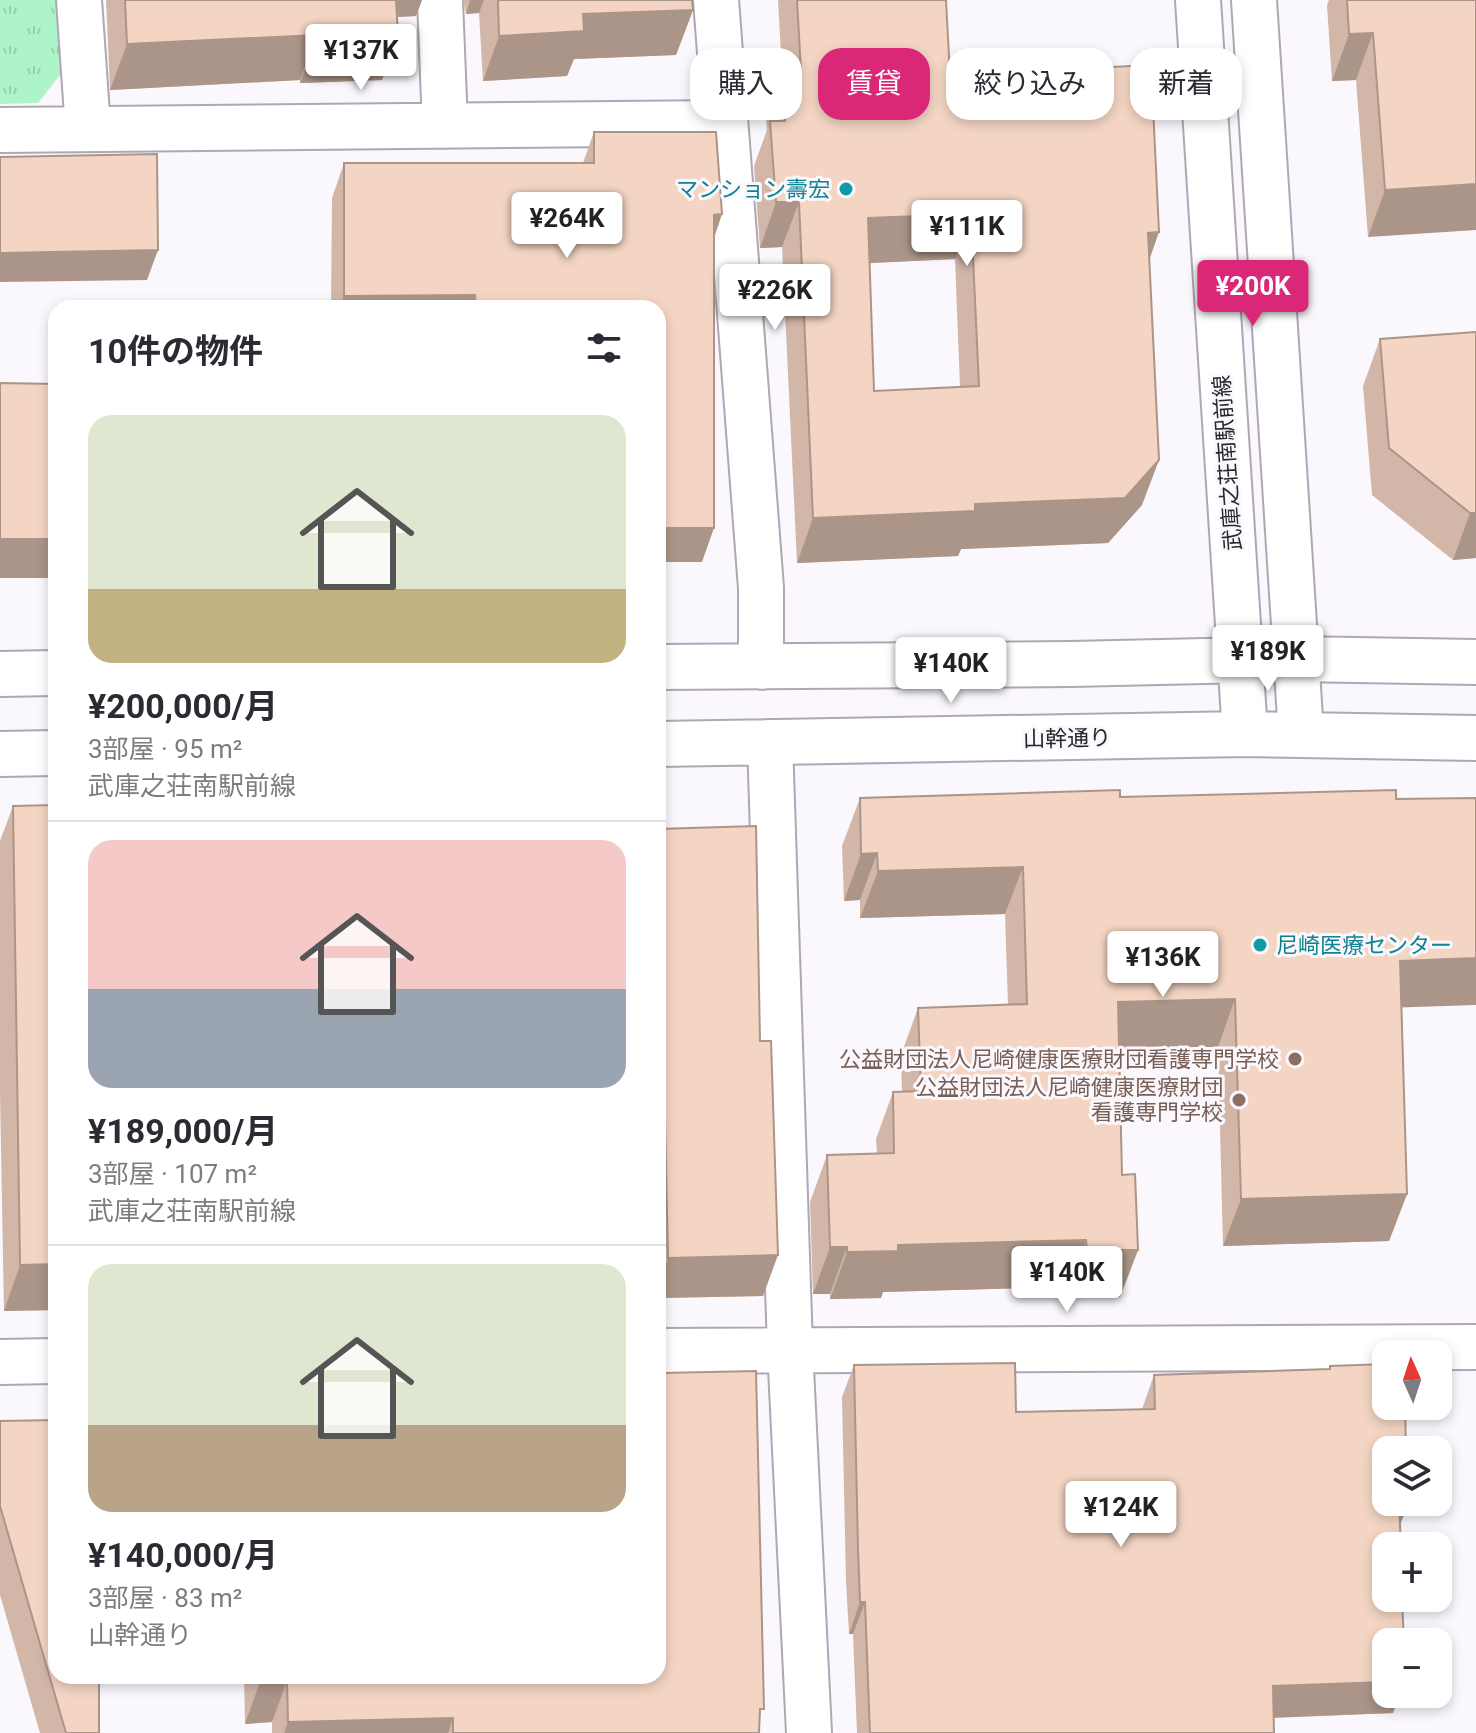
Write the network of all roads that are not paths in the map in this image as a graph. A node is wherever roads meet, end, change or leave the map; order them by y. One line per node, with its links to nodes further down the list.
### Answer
1 (79, 0): 8 (street)
2 (440, 0): 7 (street)
3 (716, 0): 6 (street)
4 (1198, 0): 11 (street, 武庫之荘南駅前線)
5 (1254, 0): 10 (street)
6 (724, 123): 7 (street); 14 (street)
7 (445, 126): 8 (street)
8 (88, 129): 9 (street)
9 (0, 130)
10 (1296, 659): 11 (street); 12 (street); 18 (street)
11 (1240, 660): 14 (street); 17 (street, 武庫之荘南駅前線)
12 (1476, 662)
13 (666, 667): 14 (street)
14 (761, 667)
15 (48, 673): 16 (street)
16 (0, 674)
17 (1245, 734): 18 (street, 山幹通り); 20 (street, 山幹通り)
18 (1301, 734): 19 (street, 山幹通り)
19 (1476, 738)
20 (770, 742): 21 (street, 山幹通り); 25 (street)
21 (666, 744)
22 (48, 753): 23 (street)
23 (0, 754)
24 (1476, 1347): 25 (street)
25 (790, 1348): 26 (street); 29 (street)
26 (666, 1351)
27 (48, 1361): 28 (street)
28 (0, 1362)
29 (809, 1733)

